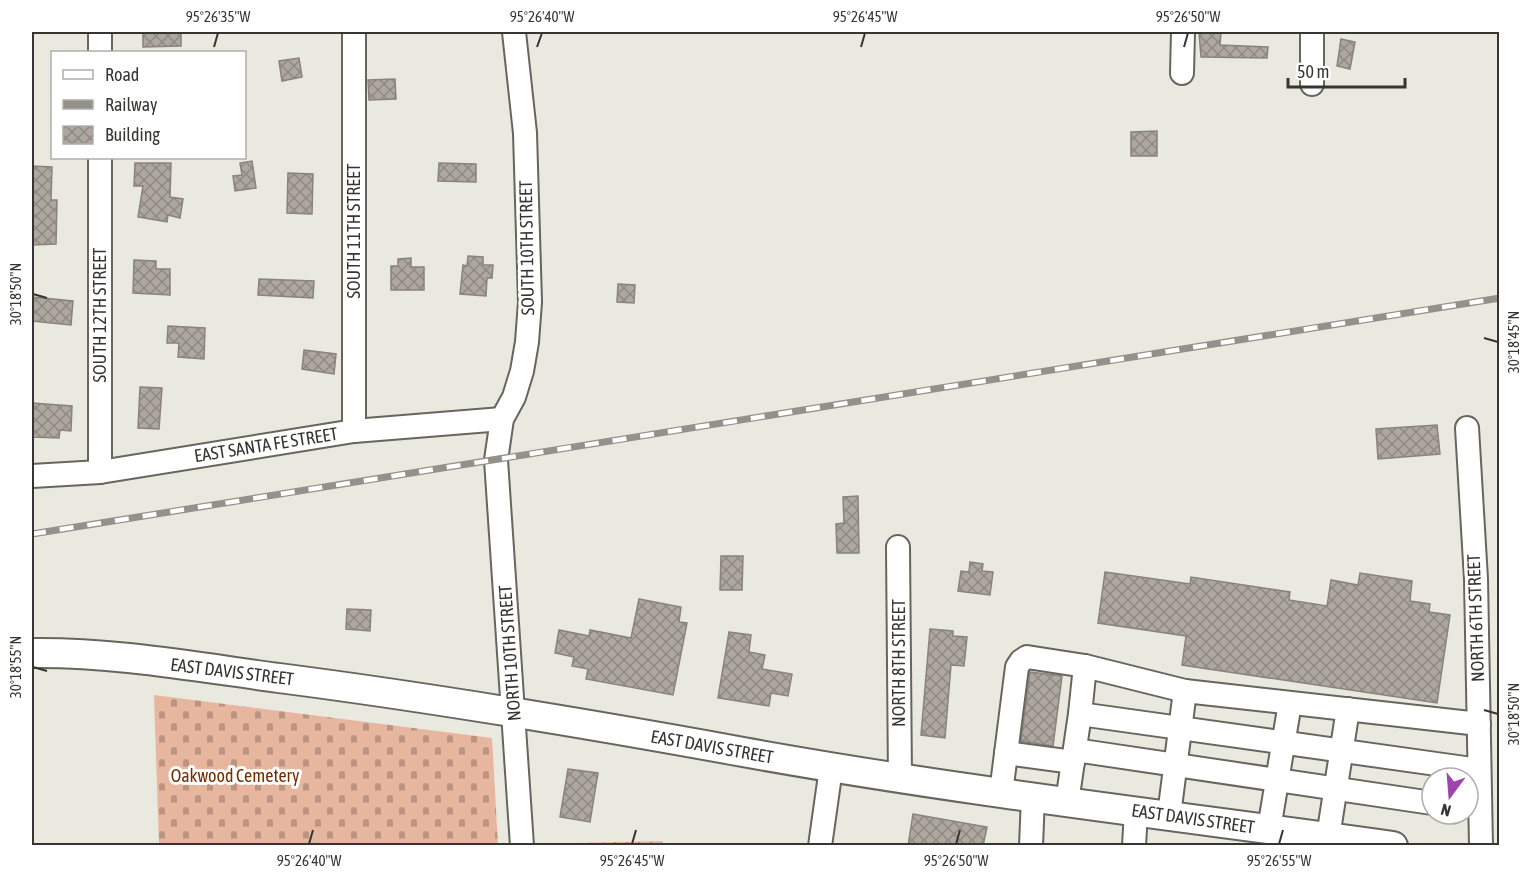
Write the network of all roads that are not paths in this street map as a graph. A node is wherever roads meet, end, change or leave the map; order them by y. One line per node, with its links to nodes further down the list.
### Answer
1 (100, 32): 6 (street)
2 (354, 32): 12 (street, SOUTH 11TH STREET)
3 (514, 32): 10 (street, SOUTH 10TH STREET)
4 (1183, 32): 7 (street)
5 (1312, 32): 8 (street)
6 (100, 51)
7 (1182, 73)
8 (1312, 84)
9 (100, 159): 14 (street, SOUTH 12TH STREET)
10 (502, 419): 12 (street, EAST SANTA FE STREET); 13 (street, SOUTH 10TH STREET)
11 (1467, 428): 24 (street, NORTH 6TH STREET)
12 (354, 431): 14 (street, EAST SANTA FE STREET)
13 (496, 460): 22 (street, NORTH 10TH STREET)
14 (100, 472): 15 (street, EAST SANTA FE STREET)
15 (32, 476)
16 (898, 547): 34 (street, NORTH 8TH STREET)
17 (32, 653): 22 (main road, EAST DAVIS STREET)
18 (1085, 666): 19 (street); 23 (street); 28 (street)
19 (1185, 691): 20 (street); 25 (street)
20 (1290, 703): 21 (street); 26 (street)
21 (1348, 709): 24 (street); 27 (street)
22 (514, 712): 33 (main road, EAST DAVIS STREET); 46 (street, NORTH 10TH STREET)
23 (1080, 714): 25 (street); 29 (street)
24 (1479, 724): 32 (street, NORTH 6TH STREET)
25 (1181, 728): 26 (street); 30 (street)
26 (1283, 742): 27 (street); 35 (street)
27 (1342, 751): 31 (street); 36 (street)
28 (1006, 753): 29 (street); 37 (street)
29 (1074, 756): 30 (street); 40 (street)
30 (1176, 765): 35 (street); 42 (street)
31 (1450, 766)
32 (1479, 766)
33 (831, 768): 34 (main road, EAST DAVIS STREET); 47 (street)
34 (900, 779): 37 (main road, EAST DAVIS STREET)
35 (1277, 780): 36 (street); 44 (street)
36 (1336, 789): 39 (street); 45 (street)
37 (1001, 793): 38 (main road, EAST DAVIS STREET)
38 (1033, 797): 40 (main road, EAST DAVIS STREET); 48 (street)
39 (1420, 801)
40 (1067, 802): 41 (main road, EAST DAVIS STREET)
41 (1136, 811): 42 (main road, EAST DAVIS STREET); 49 (street)
42 (1169, 815): 44 (main road, EAST DAVIS STREET)
43 (1477, 826): 51 (street, NORTH 6TH STREET)
44 (1269, 829): 45 (main road, EAST DAVIS STREET)
45 (1328, 837): 50 (main road, EAST DAVIS STREET)
46 (522, 846)
47 (820, 846)
48 (1031, 846)
49 (1134, 846)
50 (1393, 846)
51 (1481, 846)

